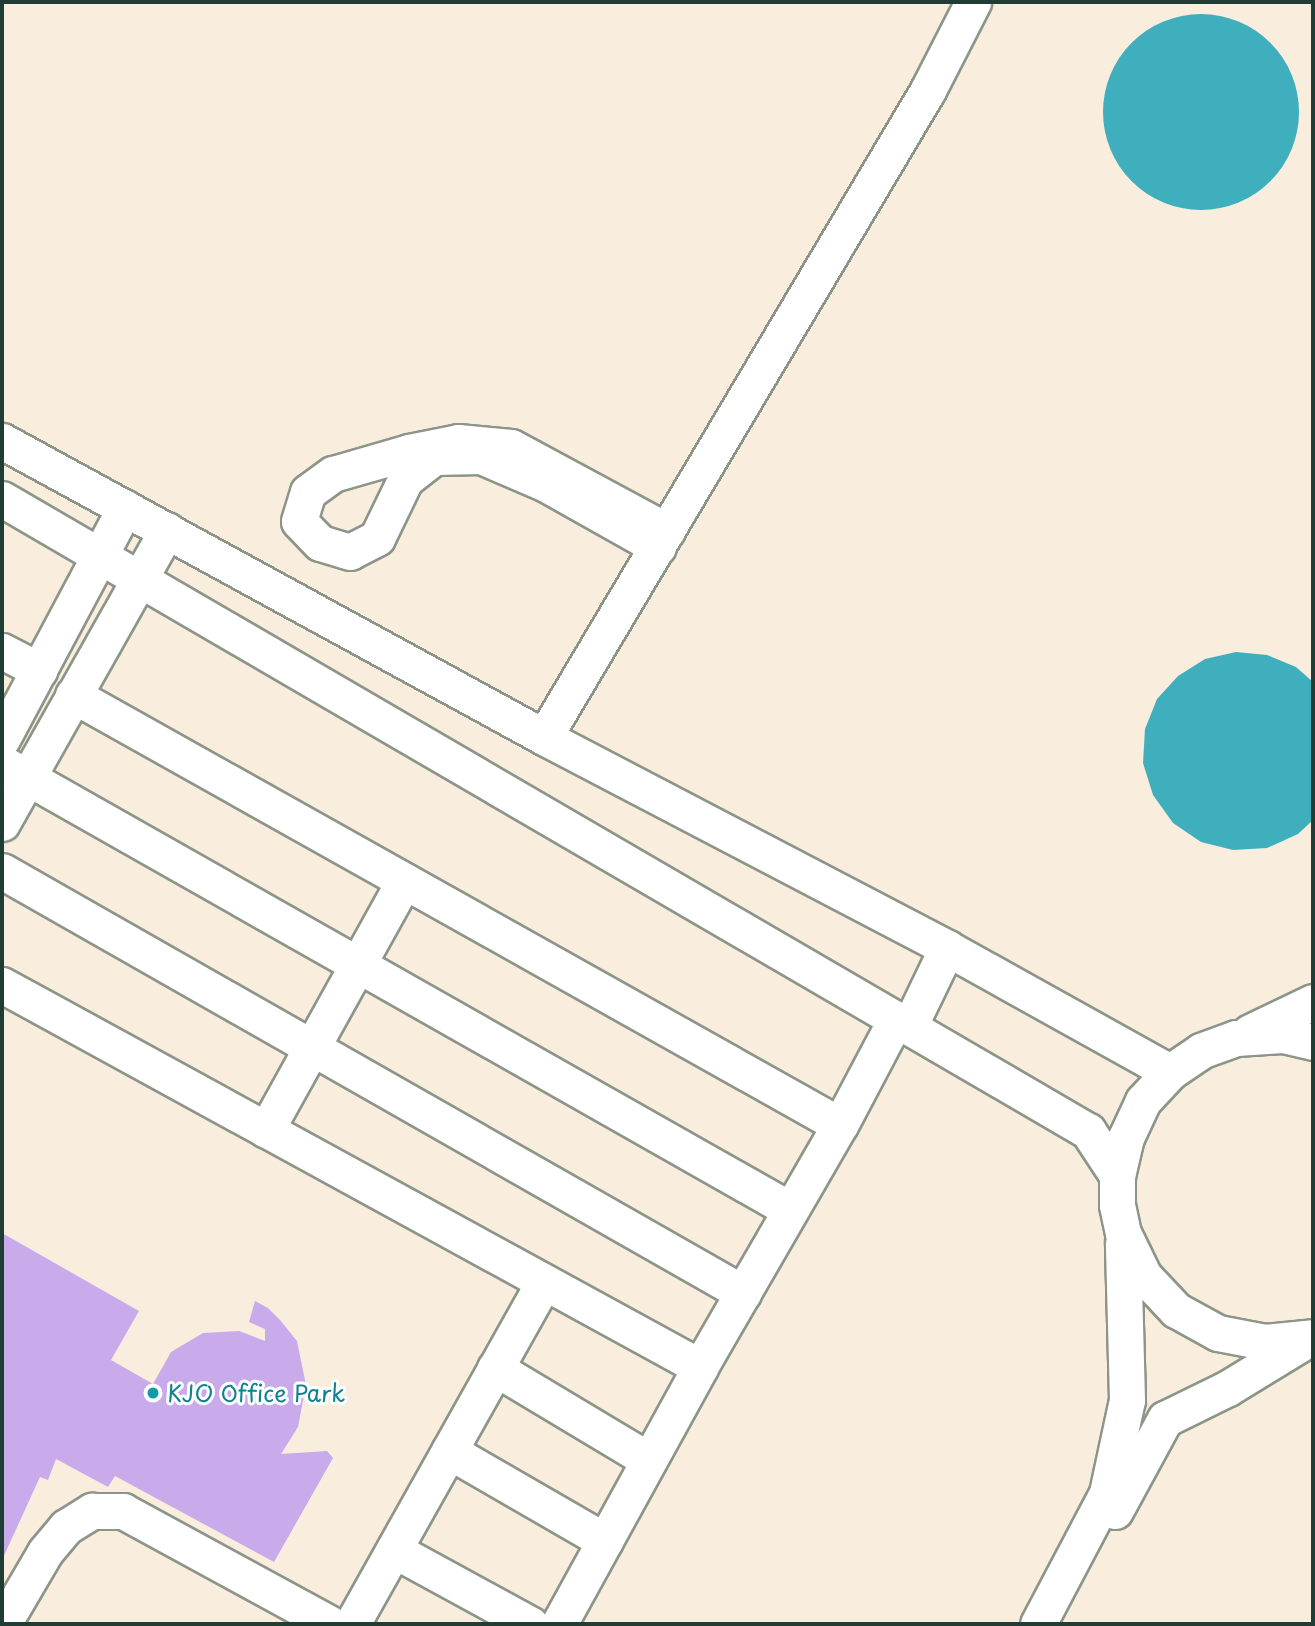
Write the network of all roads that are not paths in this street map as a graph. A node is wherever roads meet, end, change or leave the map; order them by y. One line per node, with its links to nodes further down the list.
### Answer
1 (973, 2): 6 (street)
2 (2, 441): 4 (street)
3 (2, 499): 7 (street)
4 (125, 508): 5 (street); 7 (street)
5 (167, 530): 8 (street); 12 (street)
6 (662, 539): 6 (street); 12 (street)
7 (98, 556): 8 (street); 10 (street)
8 (141, 577): 11 (street); 22 (street)
9 (2, 651): 10 (street)
10 (39, 670): 13 (street)
11 (73, 695): 14 (street); 17 (street)
12 (544, 737): 18 (street)
13 (2, 739)
14 (15, 769): 15 (street); 19 (street)
15 (2, 823)
16 (2, 871): 25 (street)
17 (404, 881): 19 (street); 27 (street)
18 (947, 948): 22 (street); 26 (street)
19 (357, 963): 25 (street); 30 (street)
20 (2, 985): 28 (street)
21 (1313, 1002): 23 (street)
22 (903, 1023): 27 (street); 29 (street)
23 (1236, 1038): 24 (street); 26 (street)
24 (1313, 1042)
25 (312, 1047): 28 (street); 33 (street)
26 (1170, 1072): 29 (street)
27 (840, 1125): 30 (street)
28 (266, 1130): 32 (street)
29 (1117, 1175): 31 (street)
30 (789, 1209): 33 (street)
31 (1123, 1233): 34 (street); 46 (street)
32 (544, 1282): 35 (street); 36 (street)
33 (743, 1293): 35 (street)
34 (1313, 1337): 47 (street)
35 (700, 1367): 38 (street)
36 (495, 1368): 37 (street); 38 (street)
37 (449, 1451): 39 (street); 40 (street)
38 (649, 1460): 39 (street)
39 (605, 1541): 45 (street)
40 (394, 1550): 43 (street); 44 (street)
41 (3, 1624): 42 (street)
42 (330, 1624)
43 (352, 1624)
44 (530, 1624)
45 (559, 1624)
46 (1038, 1624)
47 (1053, 1624)

